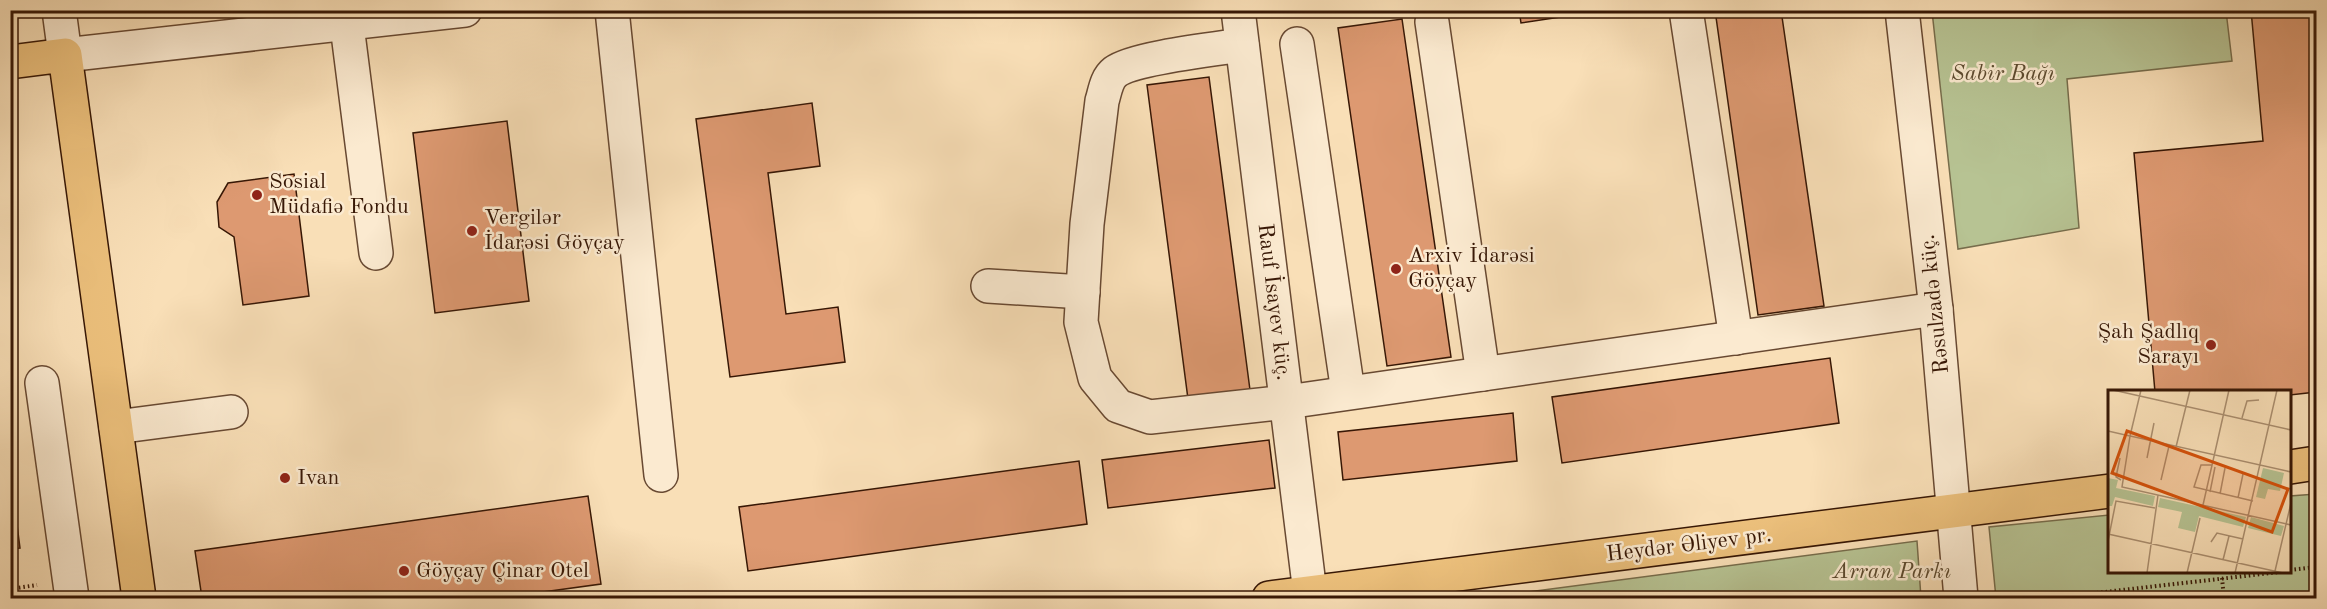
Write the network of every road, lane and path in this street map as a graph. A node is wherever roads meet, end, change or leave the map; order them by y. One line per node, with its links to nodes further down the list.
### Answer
1 (59, 10): 11 (street)
2 (465, 10): 7 (street)
3 (612, 10): 26 (street)
4 (1238, 10): 10 (street, Rauf İsayev küç.)
5 (1686, 10): 17 (street)
6 (1902, 10): 16 (street, Rəsulzadə küç.)
7 (346, 17): 11 (street); 13 (street)
8 (1432, 22): 18 (street)
9 (1297, 44): 20 (street)
10 (1242, 45): 15 (street); 21 (street, Rauf İsayev küç.)
11 (65, 55): 12 (main road); 23 (main road)
12 (10, 62)
13 (376, 253)
14 (988, 286): 15 (street)
15 (1083, 292): 21 (street)
16 (1936, 309): 17 (street); 28 (street, Rəsulzadə küç.)
17 (1736, 338): 18 (street)
18 (1483, 374): 20 (street)
19 (42, 383): 34 (street)
20 (1348, 392): 21 (street)
21 (1287, 402): 33 (street, Rauf İsayev küç.)
22 (231, 412): 23 (street)
23 (116, 428): 35 (main road)
24 (2316, 463): 25 (main road)
25 (2291, 467)
26 (661, 475)
27 (2108, 491): 28 (main road, Heydər Əliyev pr.)
28 (1955, 511): 33 (main road, Heydər Əliyev pr.); 37 (street, Rəsulzadə küç.)
29 (2316, 567): 30 (path)
30 (2291, 570)
31 (2270, 573): 32 (path)
32 (2222, 578): 38 (path); 39 (path)
33 (1310, 593): 36 (main road, Heydər Əliyev pr.)
34 (72, 598)
35 (139, 598)
36 (1269, 598)
37 (1961, 598)
38 (2052, 598)
39 (2224, 598)

